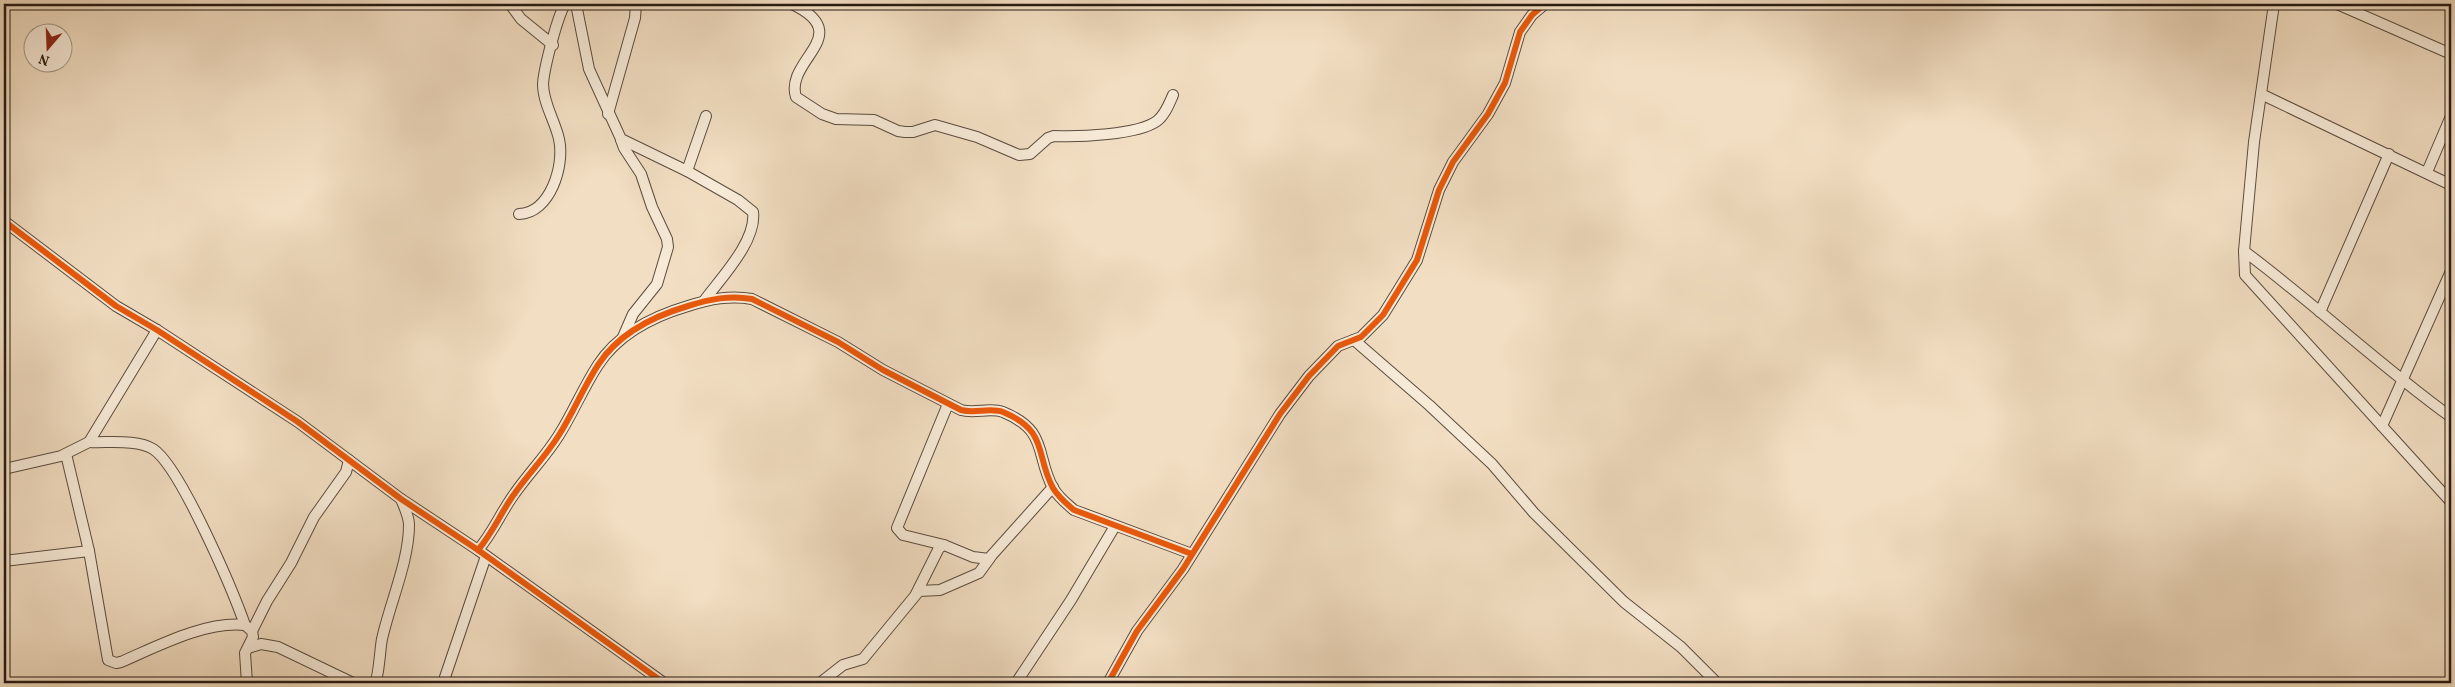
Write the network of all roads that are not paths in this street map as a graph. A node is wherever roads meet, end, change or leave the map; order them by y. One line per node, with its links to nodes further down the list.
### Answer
1 (510, 4): 9 (street)
2 (565, 4): 9 (street)
3 (576, 4): 13 (street)
4 (636, 4): 13 (street)
5 (792, 4): 12 (street)
6 (1545, 4): 29 (street)
7 (2274, 4): 11 (street)
8 (2337, 4): 10 (street)
9 (553, 44): 21 (street)
10 (2451, 54)
11 (2261, 94): 17 (street); 23 (street)
12 (1173, 95)
13 (608, 114): 16 (street)
14 (706, 116): 18 (street)
15 (2451, 116): 19 (street)
16 (621, 139): 18 (street); 28 (street)
17 (2390, 154): 19 (street); 26 (street)
18 (687, 171): 25 (street)
19 (2427, 172): 20 (street)
20 (2451, 185)
21 (519, 214)
22 (4, 221): 27 (street)
23 (2244, 251): 26 (street); 33 (street)
24 (2451, 272): 30 (street)
25 (704, 301): 28 (street); 31 (street)
26 (2320, 312): 30 (street)
27 (157, 330): 34 (street); 36 (street)
28 (622, 340): 44 (street)
29 (1354, 340): 45 (street); 59 (street)
30 (2403, 382): 32 (street); 33 (street)
31 (948, 404): 38 (street); 42 (street)
32 (2451, 417)
33 (2382, 426): 40 (street)
34 (89, 442): 35 (street); 49 (street)
35 (66, 454): 37 (street); 43 (street)
36 (349, 460): 39 (street); 49 (street)
37 (4, 469)
38 (1053, 487): 41 (street); 46 (street)
39 (401, 499): 44 (street); 53 (street)
40 (2451, 502)
41 (1115, 526): 45 (street); 57 (street)
42 (944, 545): 46 (street); 48 (street)
43 (89, 551): 47 (street); 49 (street)
44 (482, 553): 54 (street); 55 (street)
45 (1192, 554): 58 (street)
46 (989, 559): 48 (street)
47 (4, 561)
48 (916, 594): 56 (street)
49 (249, 628): 50 (street)
50 (248, 648): 51 (street); 52 (street)
51 (246, 683)
52 (352, 683)
53 (374, 683)
54 (443, 683)
55 (664, 683)
56 (820, 683)
57 (1016, 683)
58 (1108, 683)
59 (1717, 683)

